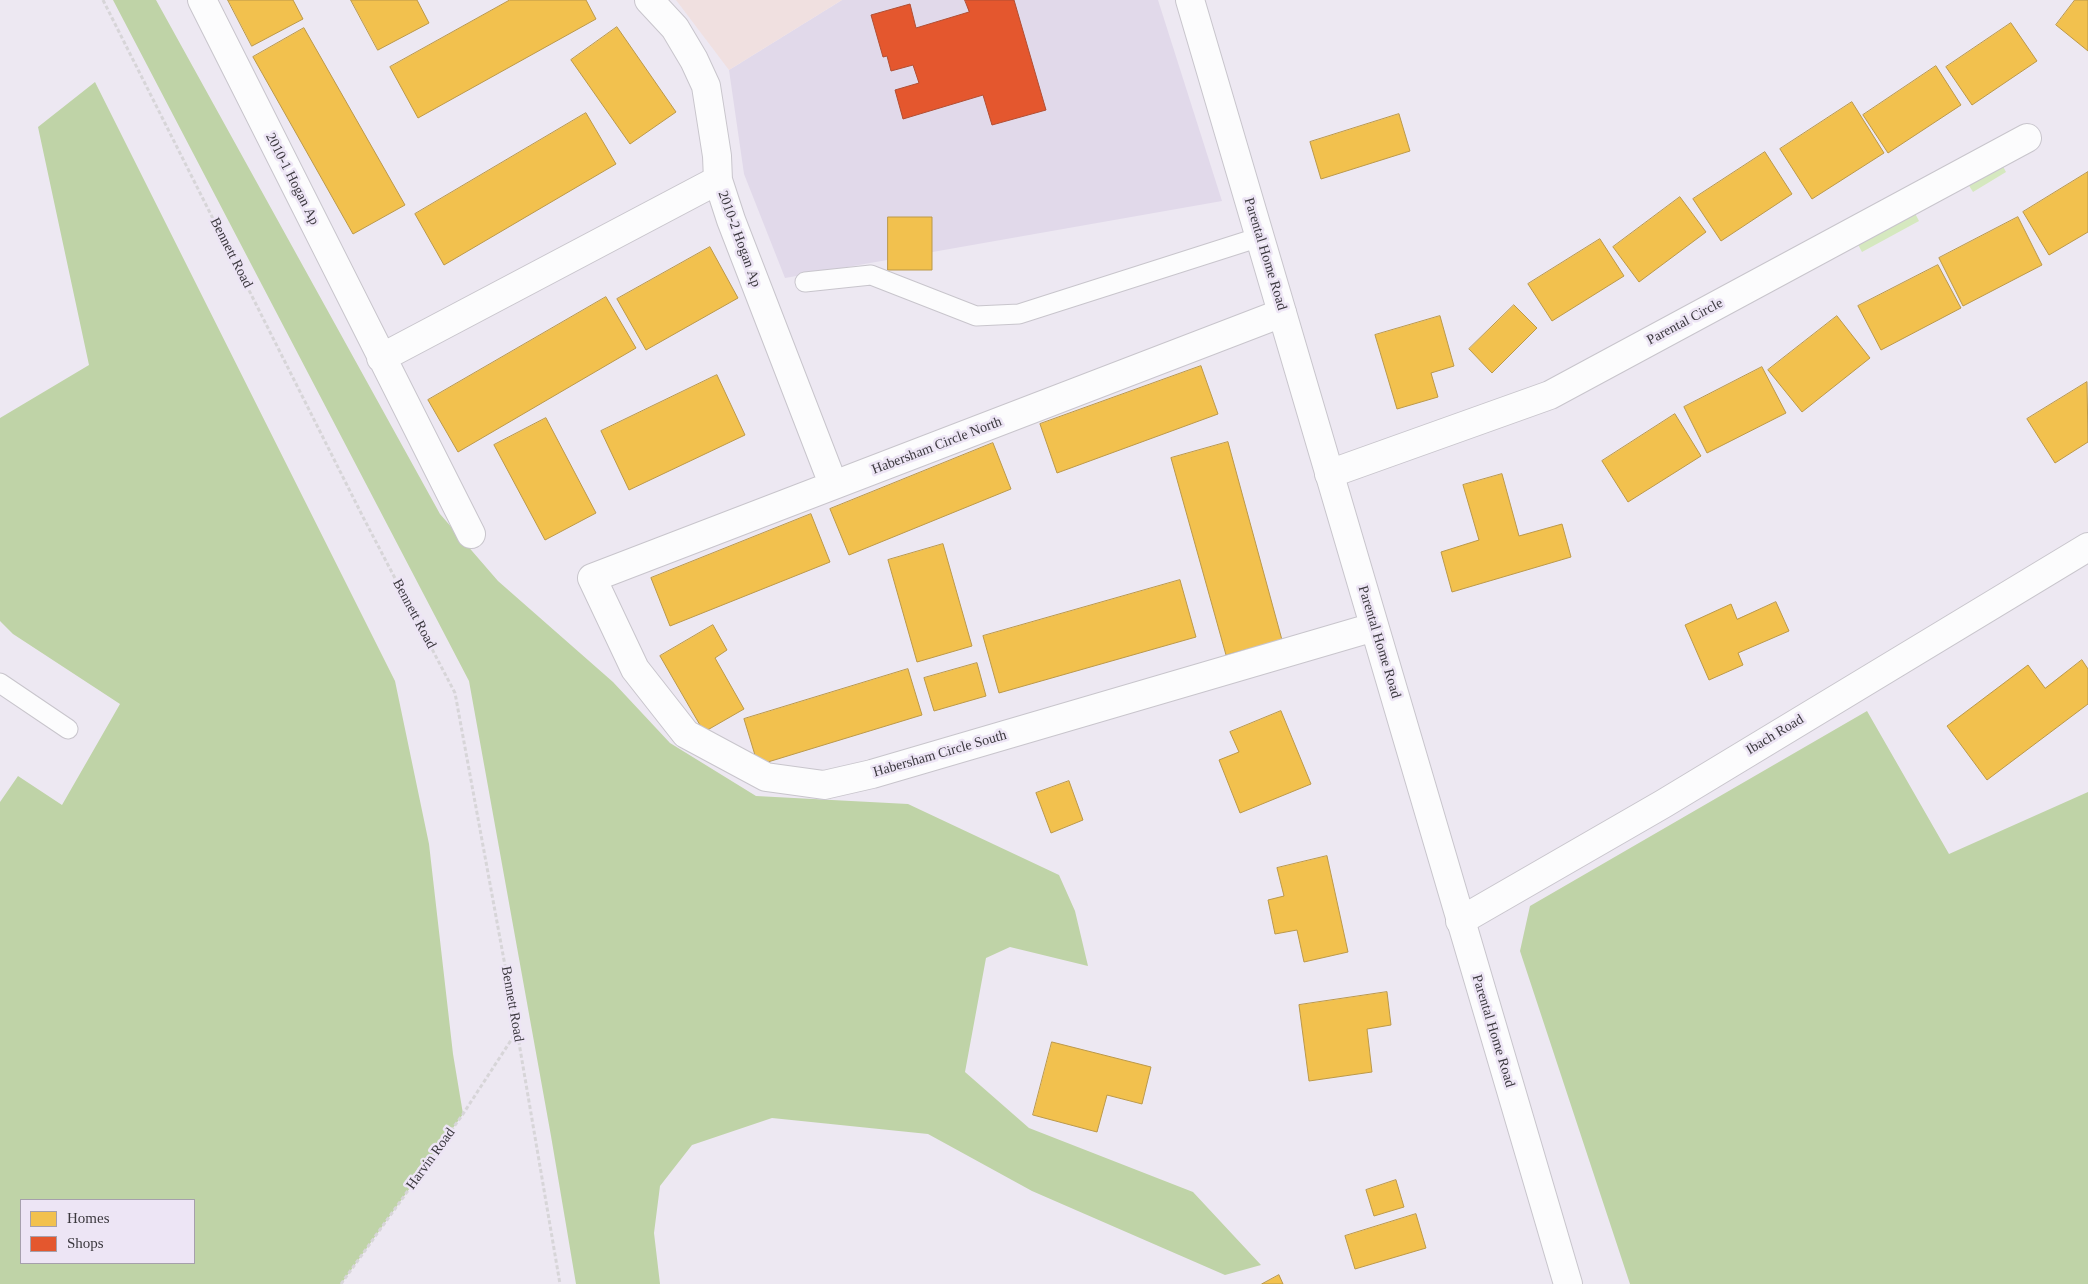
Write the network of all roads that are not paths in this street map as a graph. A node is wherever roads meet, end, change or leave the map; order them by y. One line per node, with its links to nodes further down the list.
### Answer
1 (202, 0): 9 (street, 2010-1 Hogan Ap)
2 (649, 0): 5 (street, 2010-2 Hogan Ap)
3 (1190, 0): 6 (street, Parental Home Road)
4 (2027, 138): 10 (street, Parental Circle)
5 (718, 180): 9 (street); 11 (street, 2010-2 Hogan Ap)
6 (1260, 237): 7 (lane); 8 (street, Parental Home Road)
7 (805, 282)
8 (1282, 313): 10 (street, Parental Home Road); 11 (street, Habersham Circle North)
9 (381, 358): 12 (street, 2010-1 Hogan Ap)
10 (1329, 474): 15 (street, Parental Home Road)
11 (833, 484): 14 (street, Habersham Circle North)
12 (471, 534)
13 (2088, 547): 18 (street, Ibach Road)
14 (592, 578): 15 (street, Habersham Circle South)
15 (1374, 627): 18 (street, Parental Home Road)
16 (0, 683): 17 (lane)
17 (68, 729)
18 (1460, 920): 19 (street, Parental Home Road)
19 (1568, 1284)

